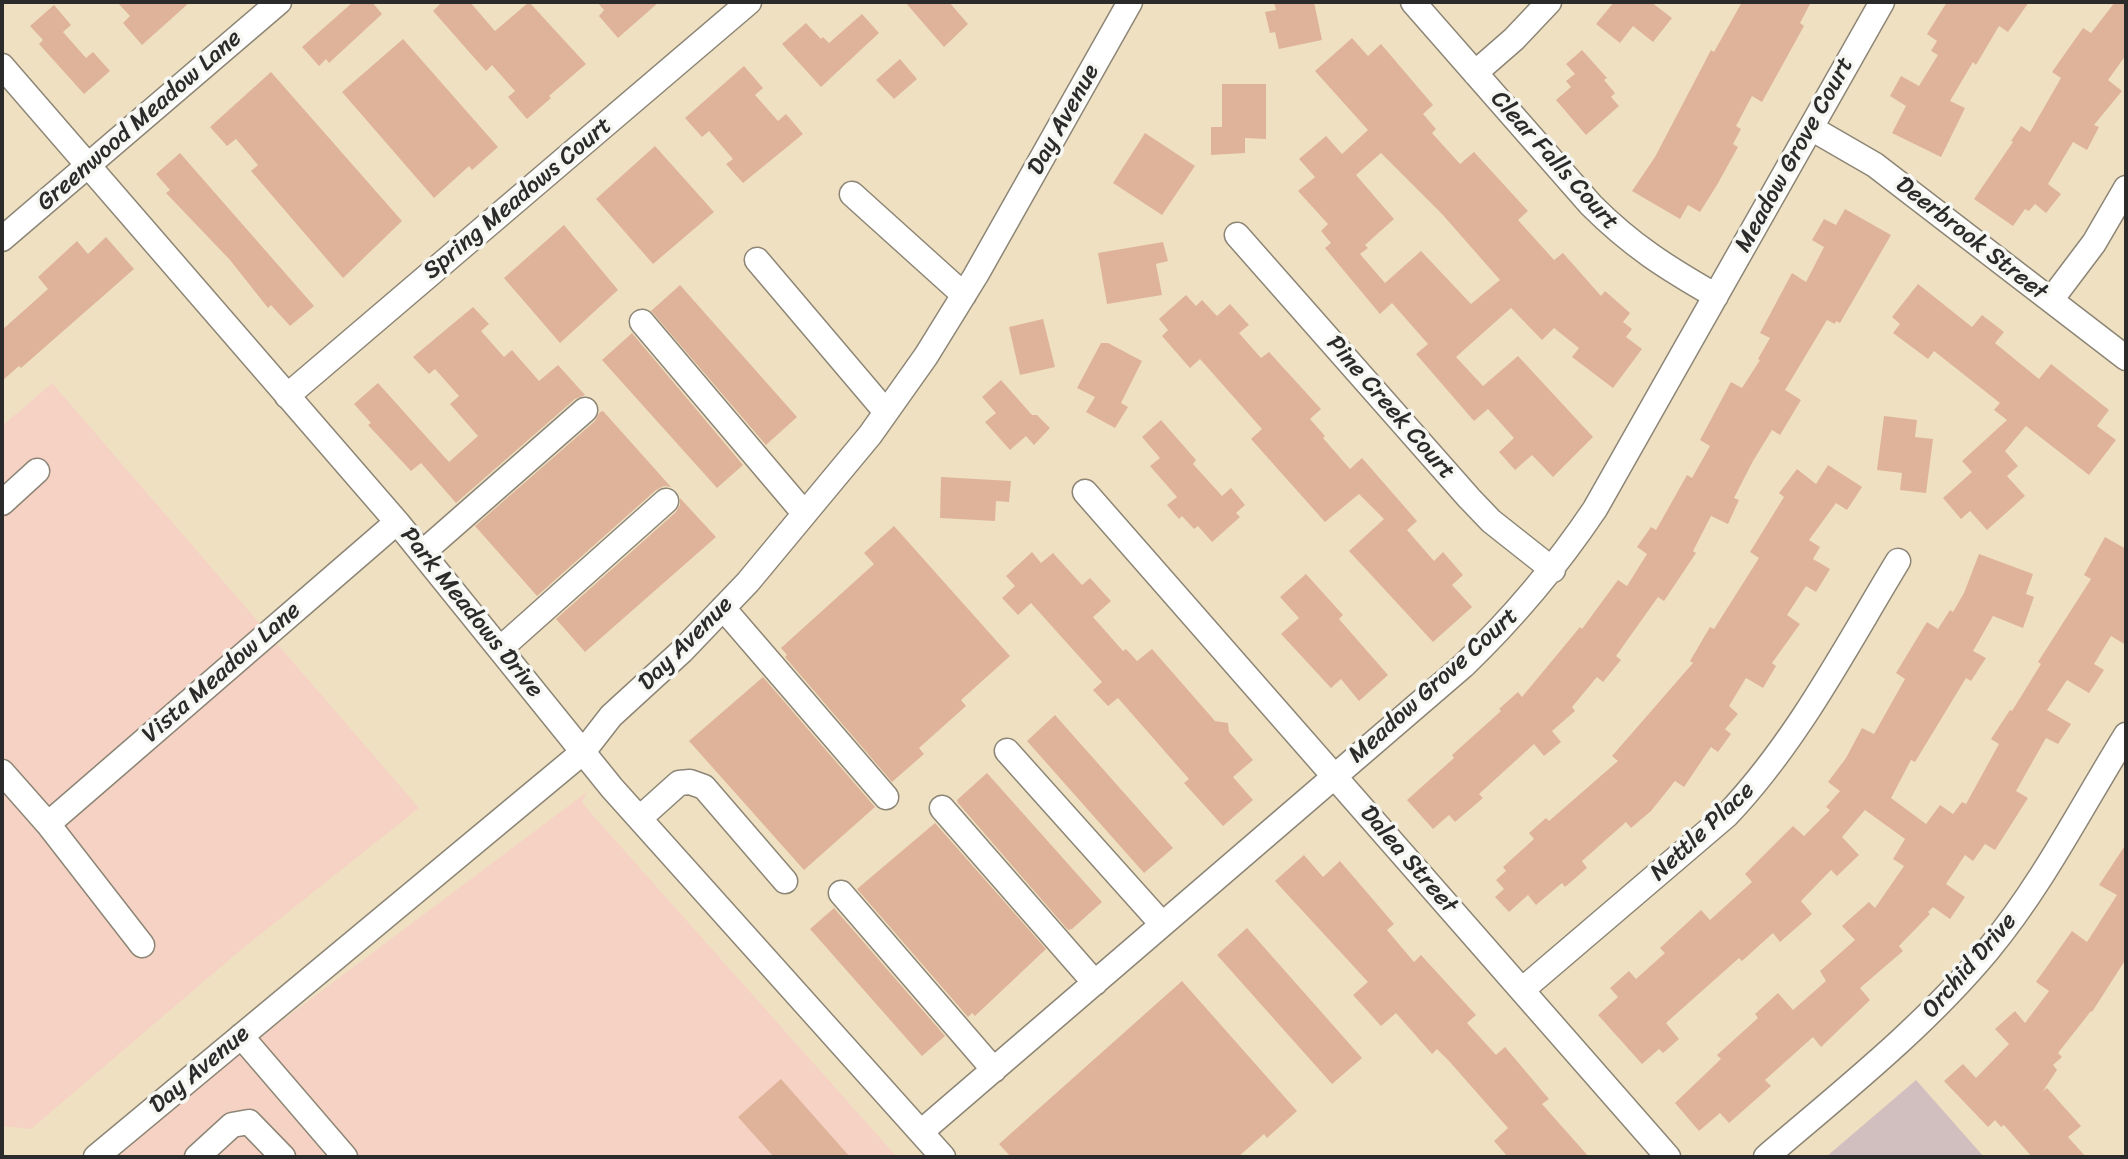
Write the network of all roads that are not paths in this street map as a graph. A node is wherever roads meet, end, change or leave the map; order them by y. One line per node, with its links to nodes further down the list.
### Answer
1 (279, 2): 10 (street, Greenwood Meadow Lane)
2 (749, 2): 21 (street, Spring Meadows Court)
3 (1130, 2): 16 (street, Day Avenue)
4 (1413, 2): 8 (street, Clear Falls Court)
5 (1549, 2): 8 (street)
6 (1882, 2): 9 (street, Meadow Grove Court)
7 (2, 66): 10 (street, Park Meadows Drive)
8 (1475, 73): 17 (street, Clear Falls Court)
9 (1811, 128): 17 (street, Meadow Grove Court); 18 (street, Deerbrook Street)
10 (87, 166): 14 (street, Greenwood Meadow Lane); 21 (street, Park Meadows Drive)
11 (2126, 188): 18 (street)
12 (852, 194): 16 (street)
13 (1237, 235): 32 (street, Pine Creek Court)
14 (2, 239)
15 (757, 260): 23 (street)
16 (964, 295): 23 (street, Day Avenue)
17 (1716, 296): 32 (street, Meadow Grove Court)
18 (2051, 300): 20 (street, Deerbrook Street)
19 (642, 322): 28 (street)
20 (2126, 358)
21 (287, 396): 29 (street, Park Meadows Drive)
22 (585, 410): 30 (street)
23 (886, 412): 28 (street, Day Avenue)
24 (37, 471): 27 (street)
25 (1085, 492): 39 (street, Dalea Street)
26 (666, 501): 34 (street)
27 (2, 503)
28 (804, 513): 33 (street, Day Avenue)
29 (397, 522): 30 (street, Park Meadows Drive); 43 (street, Vista Meadow Lane)
30 (422, 553): 34 (street, Park Meadows Drive)
31 (1898, 561): 49 (street, Nettle Place)
32 (1553, 570): 39 (street, Meadow Grove Court)
33 (723, 608): 37 (street, Day Avenue); 40 (street)
34 (500, 649): 37 (street, Park Meadows Drive)
35 (2126, 735): 59 (street, Orchid Drive)
36 (1007, 751): 46 (street)
37 (583, 752): 42 (street, Park Meadows Drive); 50 (street, Day Avenue)
38 (2, 772): 43 (street)
39 (1335, 776): 46 (street, Meadow Grove Court); 49 (street, Dalea Street)
40 (886, 797)
41 (942, 808): 48 (street)
42 (640, 818): 44 (street); 52 (street, Park Meadows Drive)
43 (48, 824): 47 (street)
44 (785, 881)
45 (841, 893): 51 (street)
46 (1162, 924): 48 (street, Meadow Grove Court)
47 (142, 945)
48 (1095, 983): 51 (street, Meadow Grove Court)
49 (1522, 990): 58 (street, Dalea Street)
50 (241, 1036): 53 (street, Day Avenue); 56 (street)
51 (994, 1070): 52 (street, Meadow Grove Court)
52 (921, 1132): 57 (street, Park Meadows Drive)
53 (96, 1157)
54 (197, 1157): 55 (street)
55 (283, 1157)
56 (345, 1157)
57 (943, 1157)
58 (1668, 1157)
59 (1766, 1157)

